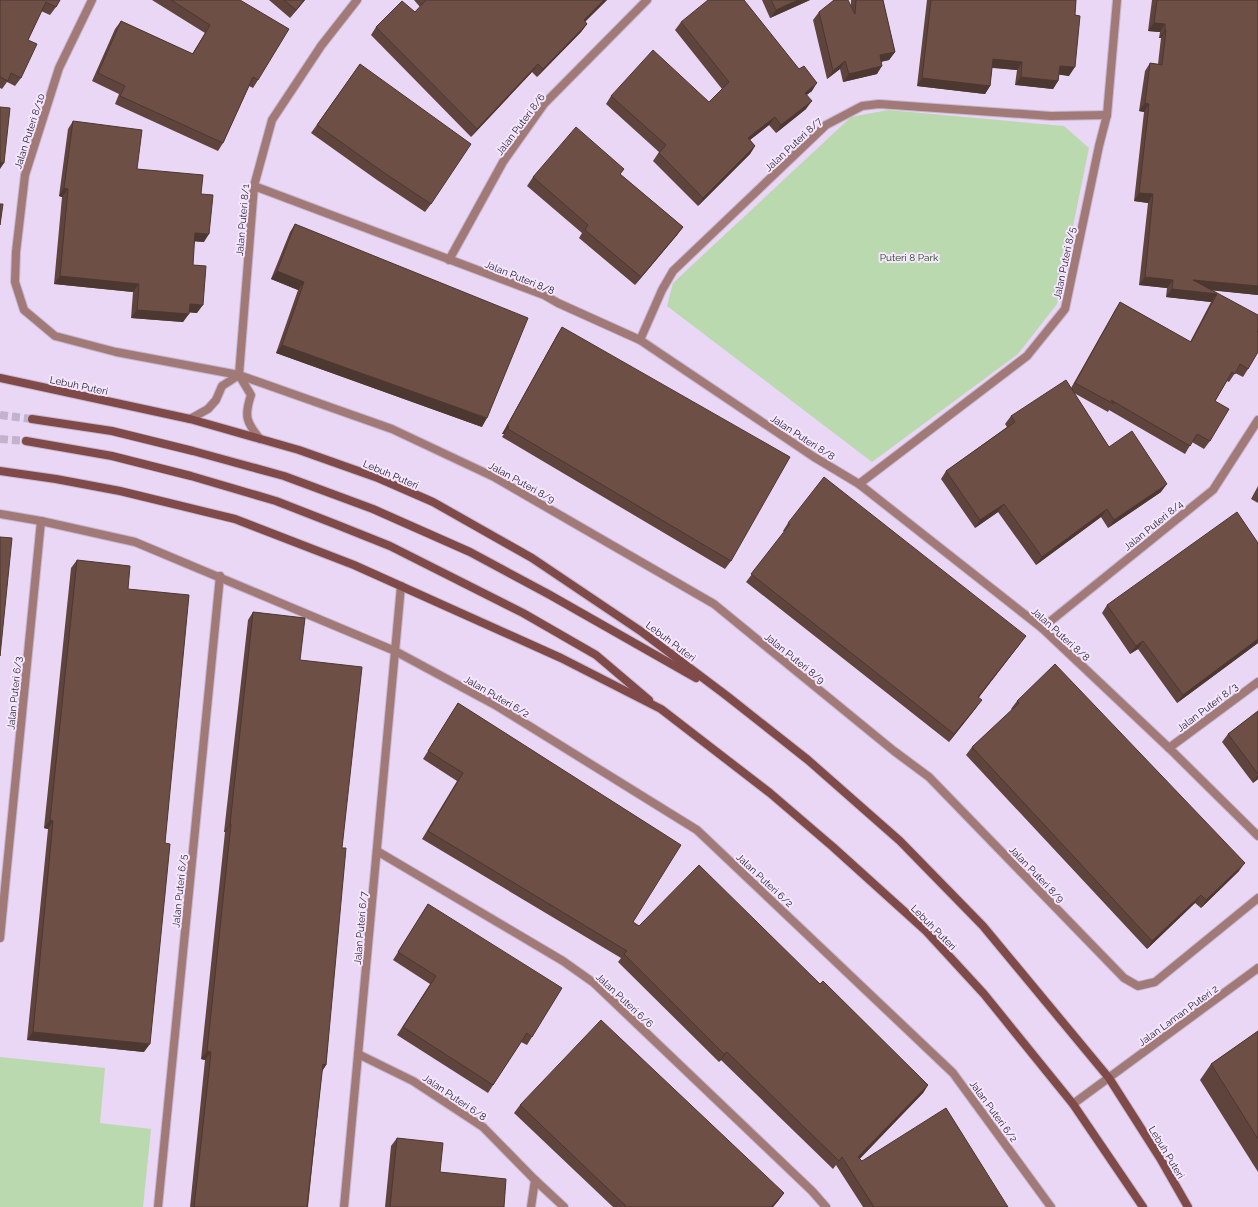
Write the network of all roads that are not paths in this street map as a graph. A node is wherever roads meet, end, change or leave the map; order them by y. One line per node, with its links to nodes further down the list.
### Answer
1 (92, 0): 9 (street, Jalan Puteri 8/10)
2 (356, 0): 6 (street, Jalan Puteri 8/1)
3 (647, 0): 7 (street, Jalan Puteri 8/6)
4 (1117, 0): 5 (street, Jalan Puteri 8/5)
5 (1107, 115): 8 (street, Jalan Puteri 8/7); 17 (street, Jalan Puteri 8/5)
6 (254, 186): 7 (street, Jalan Puteri 8/8); 9 (street, Jalan Puteri 8/1)
7 (449, 260): 8 (street, Jalan Puteri 8/8)
8 (640, 340): 17 (street, Jalan Puteri 8/8)
9 (239, 375): 12 (street); 14 (street); 30 (street, Jalan Puteri 8/9)
10 (0, 378): 12 (main road, Lebuh Puteri)
11 (32, 419): 25 (main road, Lebuh Puteri)
12 (190, 419): 14 (main road, Lebuh Puteri)
13 (1258, 420): 22 (street, Jalan Puteri 8/4)
14 (260, 439): 25 (main road, Lebuh Puteri)
15 (26, 441): 26 (main road, Lebuh Puteri)
16 (0, 471): 21 (main road, Lebuh Puteri)
17 (859, 484): 22 (street, Jalan Puteri 8/8)
18 (0, 514): 19 (street, Jalan Puteri 6/2)
19 (41, 521): 20 (street, Jalan Puteri 6/2); 31 (street, Jalan Puteri 6/3)
20 (220, 576): 23 (street, Jalan Puteri 6/2); 37 (street, Jalan Puteri 6/5)
21 (401, 586): 23 (street, Jalan Puteri 6/7); 26 (main road, Lebuh Puteri)
22 (1042, 628): 27 (street, Jalan Puteri 8/8)
23 (395, 651): 29 (street, Jalan Puteri 6/7); 42 (street, Jalan Puteri 6/2)
24 (1258, 682): 27 (street, Jalan Puteri 8/3)
25 (728, 696): 34 (main road, Lebuh Puteri)
26 (660, 709): 35 (main road, Lebuh Puteri)
27 (1168, 748): 28 (street, Jalan Puteri 8/8)
28 (1258, 836)
29 (377, 851): 33 (street, Jalan Puteri 6/7); 41 (street, Jalan Puteri 6/6)
30 (1258, 898)
31 (0, 938)
32 (1258, 968): 34 (street, Jalan Laman Puteri 2)
33 (358, 1054): 36 (street, Jalan Puteri 6/8); 38 (street, Jalan Puteri 6/7)
34 (1109, 1078): 35 (street, Jalan Laman Puteri 2); 44 (main road, Lebuh Puteri)
35 (1073, 1104): 43 (main road, Lebuh Puteri)
36 (535, 1180): 39 (street); 40 (street, Jalan Puteri 6/8)
37 (158, 1207)
38 (344, 1207)
39 (531, 1207)
40 (564, 1207)
41 (826, 1207)
42 (1051, 1207)
43 (1143, 1207)
44 (1188, 1207)

